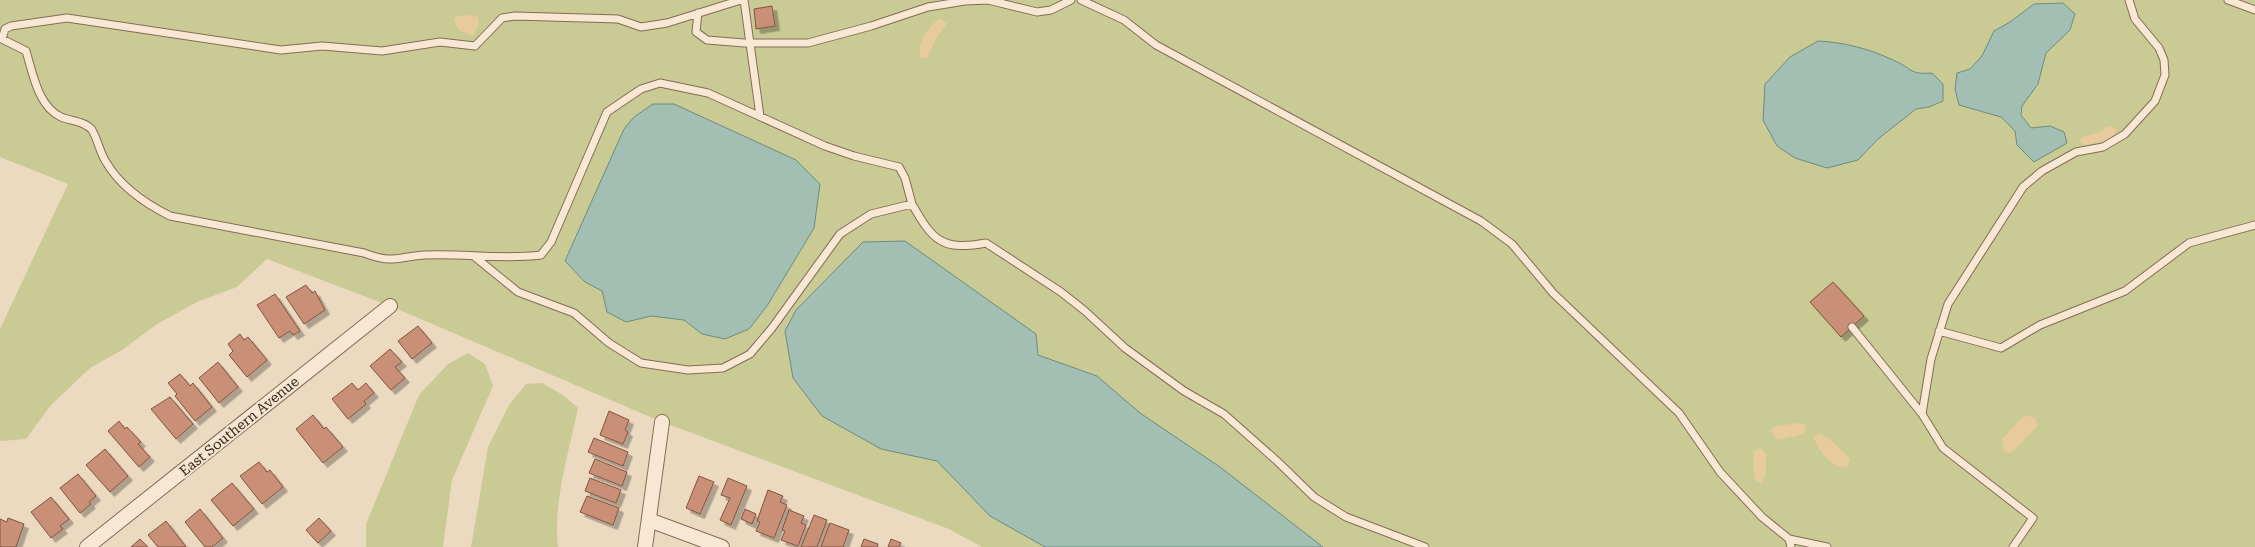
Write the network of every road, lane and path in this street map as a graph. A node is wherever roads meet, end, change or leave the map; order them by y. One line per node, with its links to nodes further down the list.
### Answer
1 (743, 0): 6 (lane); 9 (lane)
2 (1071, 0): 9 (lane)
3 (1081, 0): 20 (lane)
4 (2129, 0): 16 (lane)
5 (2228, 0): 7 (lane)
6 (721, 3): 8 (lane)
7 (2255, 10)
8 (698, 13): 9 (lane); 13 (lane)
9 (751, 43): 10 (lane)
10 (760, 116): 11 (lane); 13 (lane)
11 (912, 204): 13 (lane); 24 (lane)
12 (2255, 225): 16 (lane)
13 (475, 256)
14 (390, 306): 21 (street, East Southern Avenue)
15 (1852, 327): 17 (lane)
16 (1939, 331): 17 (lane)
17 (1922, 414): 26 (lane)
18 (662, 422): 19 (street)
19 (649, 520): 22 (street); 23 (street)
20 (1790, 543): 25 (lane)
21 (87, 547)
22 (645, 547)
23 (722, 547)
24 (1425, 547)
25 (1827, 547)
26 (2013, 547)

